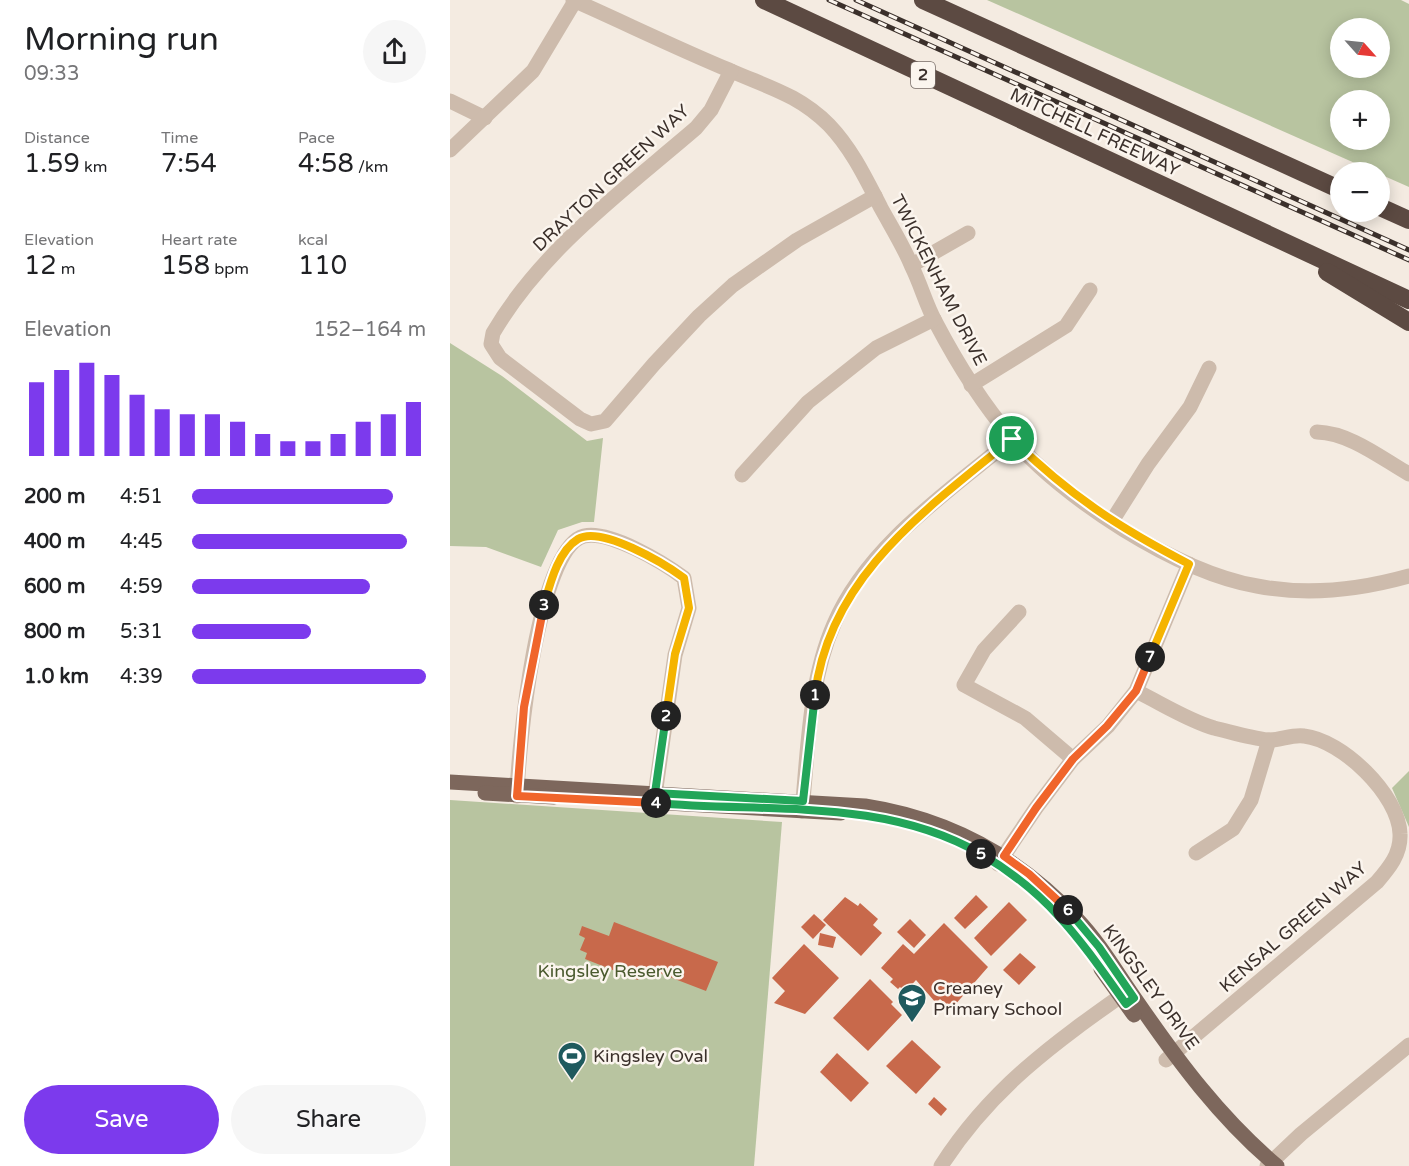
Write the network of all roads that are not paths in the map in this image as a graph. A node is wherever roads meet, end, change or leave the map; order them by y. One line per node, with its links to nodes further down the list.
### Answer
1 (574, 0): 4 (street, TWICKENHAM DRIVE); 6 (street)
2 (764, 0): 13 (highway, MITCHELL FREEWAY / 2)
3 (923, 0): 8 (highway)
4 (731, 71): 9 (street, TWICKENHAM DRIVE); 9 (street, DRAYTON GREEN WAY)
5 (450, 101): 6 (street)
6 (485, 118): 7 (street)
7 (450, 150)
8 (1330, 185)
9 (875, 196): 14 (street, TWICKENHAM DRIVE)
10 (1390, 211): 11 (highway)
11 (1409, 220)
12 (968, 233): 14 (street)
13 (1280, 240): 16 (highway, MITCHELL FREEWAY / 2); 18 (highway)
14 (912, 265): 17 (street, TWICKENHAM DRIVE)
15 (1090, 291): 20 (street)
16 (1409, 300)
17 (934, 319): 20 (street, TWICKENHAM DRIVE); 24 (street)
18 (1409, 322)
19 (1209, 368): 25 (street)
20 (971, 385): 22 (street, TWICKENHAM DRIVE)
21 (1317, 432): 23 (street)
22 (1012, 439): 25 (street, TWICKENHAM DRIVE); 36 (street)
23 (1409, 474)
24 (742, 475)
25 (1112, 521): 26 (street, TWICKENHAM DRIVE)
26 (1189, 564): 27 (street, TWICKENHAM DRIVE); 29 (street)
27 (1409, 576)
28 (1019, 612): 31 (street)
29 (1136, 691): 30 (street, KENSAL GREEN WAY); 31 (street)
30 (1269, 740): 37 (street); 41 (street, KENSAL GREEN WAY)
31 (1073, 759): 38 (street)
32 (450, 782): 34 (main road, KINGSLEY DRIVE)
33 (450, 790): 34 (main road, KINGSLEY DRIVE)
34 (517, 790): 35 (main road, KINGSLEY DRIVE); 35 (street)
35 (654, 798): 36 (main road, KINGSLEY DRIVE)
36 (803, 806): 38 (main road, KINGSLEY DRIVE)
37 (1196, 852)
38 (1001, 860): 39 (main road, KINGSLEY DRIVE)
39 (1127, 997): 41 (main road, KINGSLEY DRIVE); 43 (street); 44 (street)
40 (1409, 1045): 42 (street)
41 (1170, 1057): 42 (main road, KINGSLEY DRIVE)
42 (1269, 1165)
43 (941, 1166)
44 (953, 1166)

